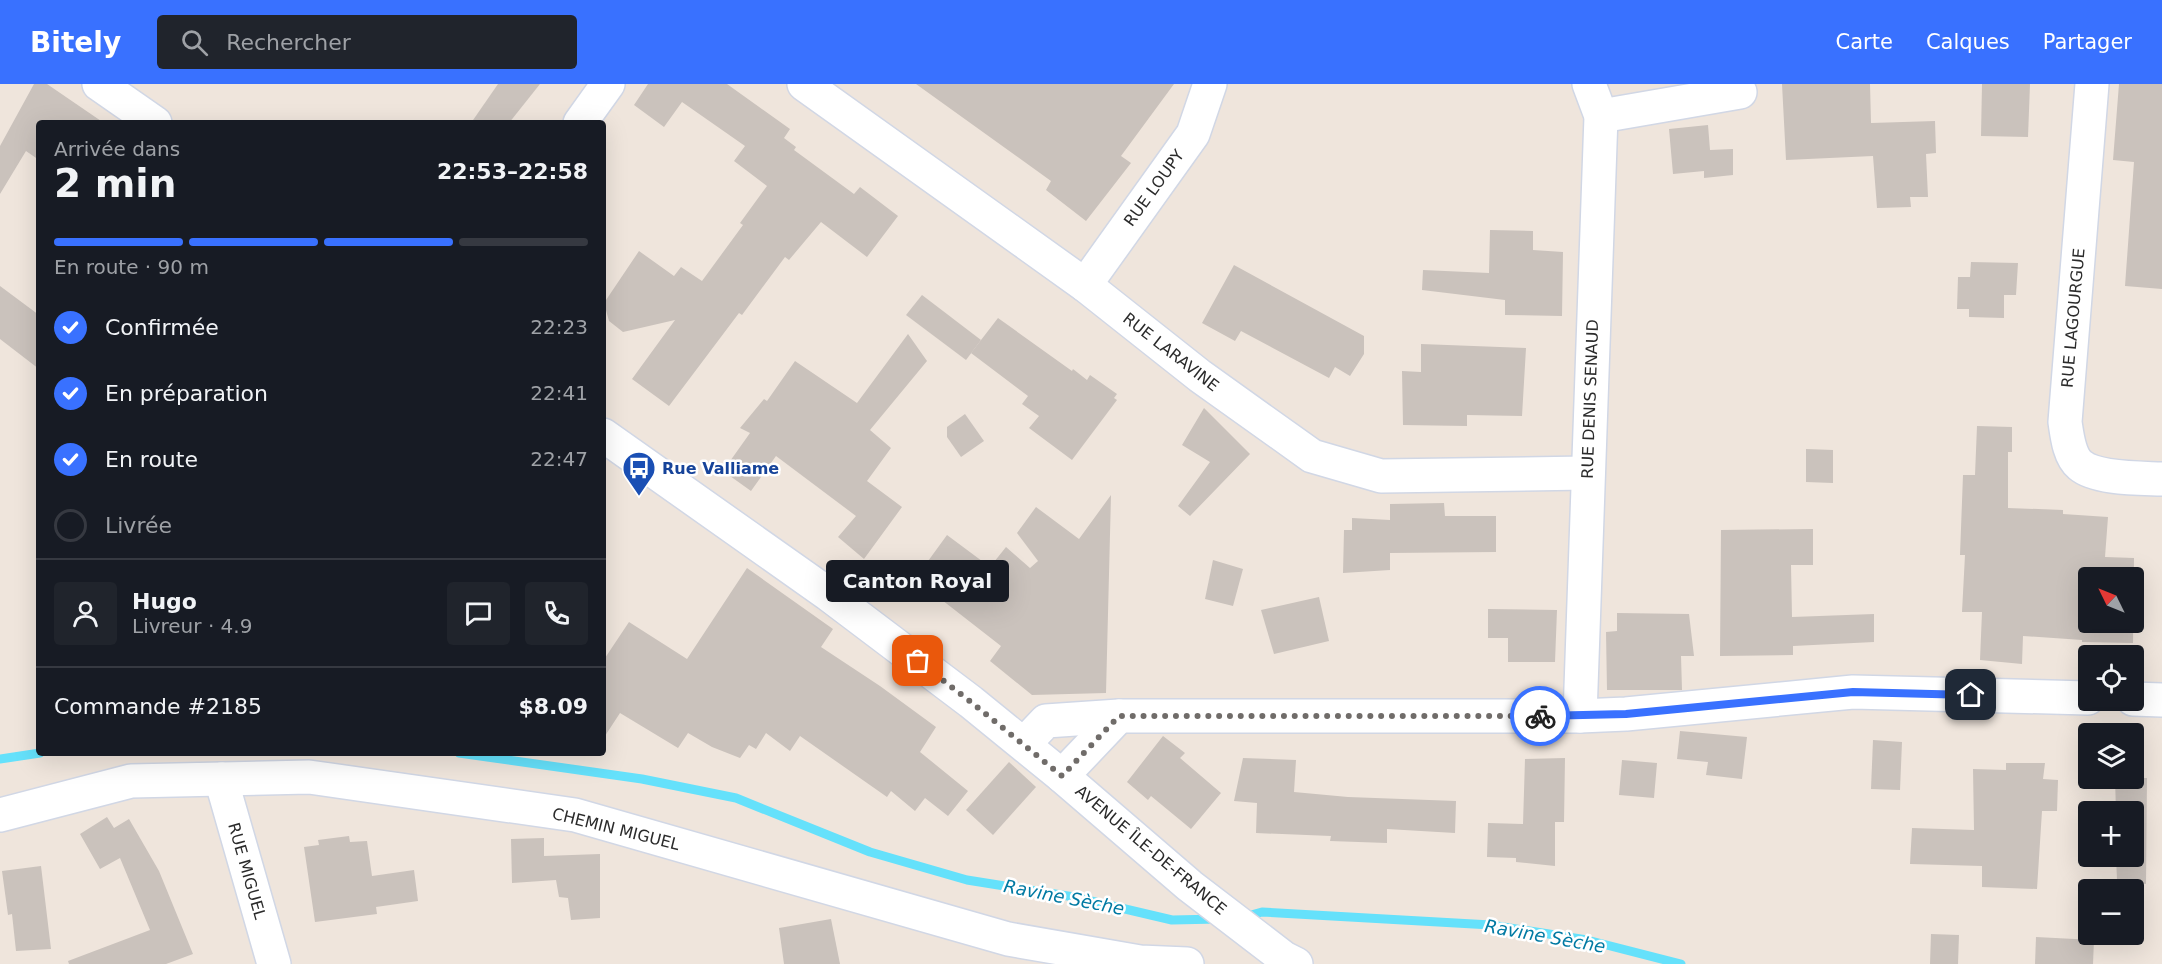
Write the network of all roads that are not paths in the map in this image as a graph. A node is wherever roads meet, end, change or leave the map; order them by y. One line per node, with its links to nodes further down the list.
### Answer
1 (99, 84): 9 (street)
2 (608, 84): 10 (street)
3 (804, 84): 11 (street, RUE LARAVINE)
4 (1210, 84): 11 (street, RUE LOUPY)
5 (1589, 84): 8 (street, RUE DENIS SENAUD)
6 (2092, 84): 14 (street, RUE LAGOURGUE)
7 (1740, 98): 8 (street)
8 (1601, 116): 13 (street, RUE DENIS SENAUD)
9 (151, 120)
10 (582, 120)
11 (1085, 285): 13 (street, RUE LARAVINE)
12 (606, 437): 20 (street, AVENUE ÎLE-DE-FRANCE)
13 (1587, 473): 19 (street, RUE DENIS SENAUD)
14 (2162, 479)
15 (2078, 698): 19 (street)
16 (2144, 699): 17 (street)
17 (2162, 700)
18 (1119, 716): 19 (street); 20 (street); 21 (street)
19 (1580, 716)
20 (1024, 744): 21 (street, AVENUE ÎLE-DE-FRANCE)
21 (1062, 776): 24 (street, AVENUE ÎLE-DE-FRANCE)
22 (221, 779): 23 (street, CHEMIN MIGUEL); 25 (street, RUE MIGUEL); 26 (street, CHEMIN MIGUEL)
23 (0, 815)
24 (1284, 962)
25 (274, 964)
26 (1187, 964)

